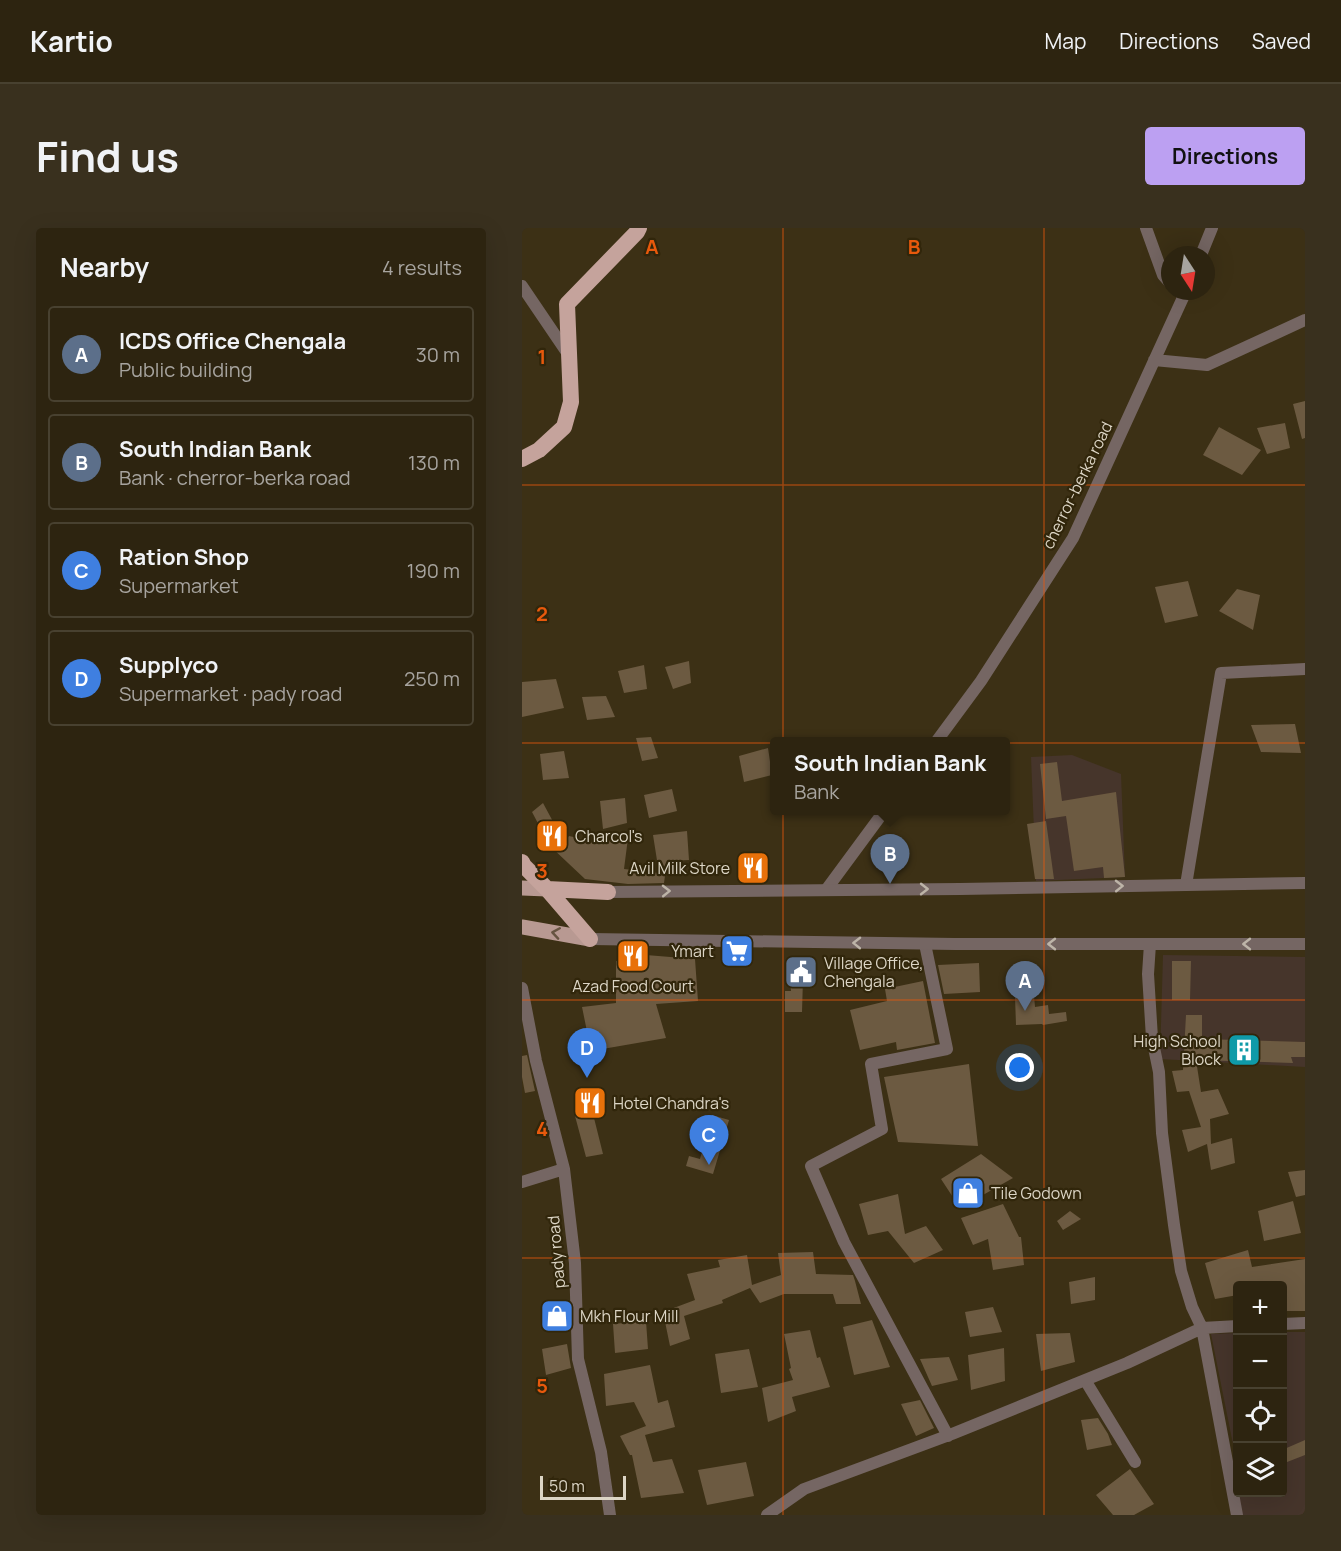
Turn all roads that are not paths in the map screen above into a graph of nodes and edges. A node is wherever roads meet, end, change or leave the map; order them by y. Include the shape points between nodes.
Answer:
1 (639, 228) edge
2 (1146, 228) edge
3 (1212, 228) edge
4 (1205, 246) edge
5 (1161, 269) edge
6 (522, 286) edge
7 (1180, 300) edge
8 (1305, 320) edge
9 (569, 355) junction
10 (1154, 360) junction
11 (522, 459) edge
12 (1305, 669) edge
13 (939, 737) edge
14 (881, 815) edge
15 (522, 862) edge
16 (1305, 883) edge
17 (1186, 885) junction
18 (522, 888) edge
19 (547, 889) junction
20 (826, 890) junction
21 (608, 892) joint
22 (522, 927) edge
23 (590, 939) junction
24 (925, 944) junction
25 (1150, 944) junction
26 (1305, 944) edge
27 (522, 988) edge
28 (564, 1169) junction
29 (522, 1182) edge
30 (1305, 1323) edge
31 (1287, 1324) edge
32 (1233, 1326) edge
33 (1202, 1328) junction
34 (1084, 1380) junction
35 (948, 1436) junction
36 (1135, 1462) dead end
37 (610, 1515) edge
38 (766, 1515) edge
39 (1237, 1515) edge

1 - 9 highway via 567,304
2 - 5 street
3 - 4 street
6 - 9 street
7 - 10 street, cherror-berka road
8 - 10 street via 1207,365
9 - 11 highway via 571,402 564,427 539,450
10 - 13 street, cherror-berka road via 1073,538 981,681
12 - 17 street via 1221,672
14 - 20 street
15 - 19 highway
16 - 17 street
20 -> 17 street
18 - 19 main road
19 - 21 highway
19 - 23 highway
21 -> 20 street
23 -> 22 main road
24 -> 23 street
25 -> 24 street
24 - 35 street via 947,1049 871,1064 882,1129 811,1166 844,1242
26 -> 25 street
25 - 33 street via 1152,1038 1174,1225 1182,1271
27 - 28 street, pady road
28 - 29 street
28 - 37 street, pady road via 574,1263 578,1359 601,1452
30 - 31 street
32 - 33 street
33 - 34 street
33 - 39 street
34 - 35 street
34 - 36 street
35 - 38 street via 804,1489

